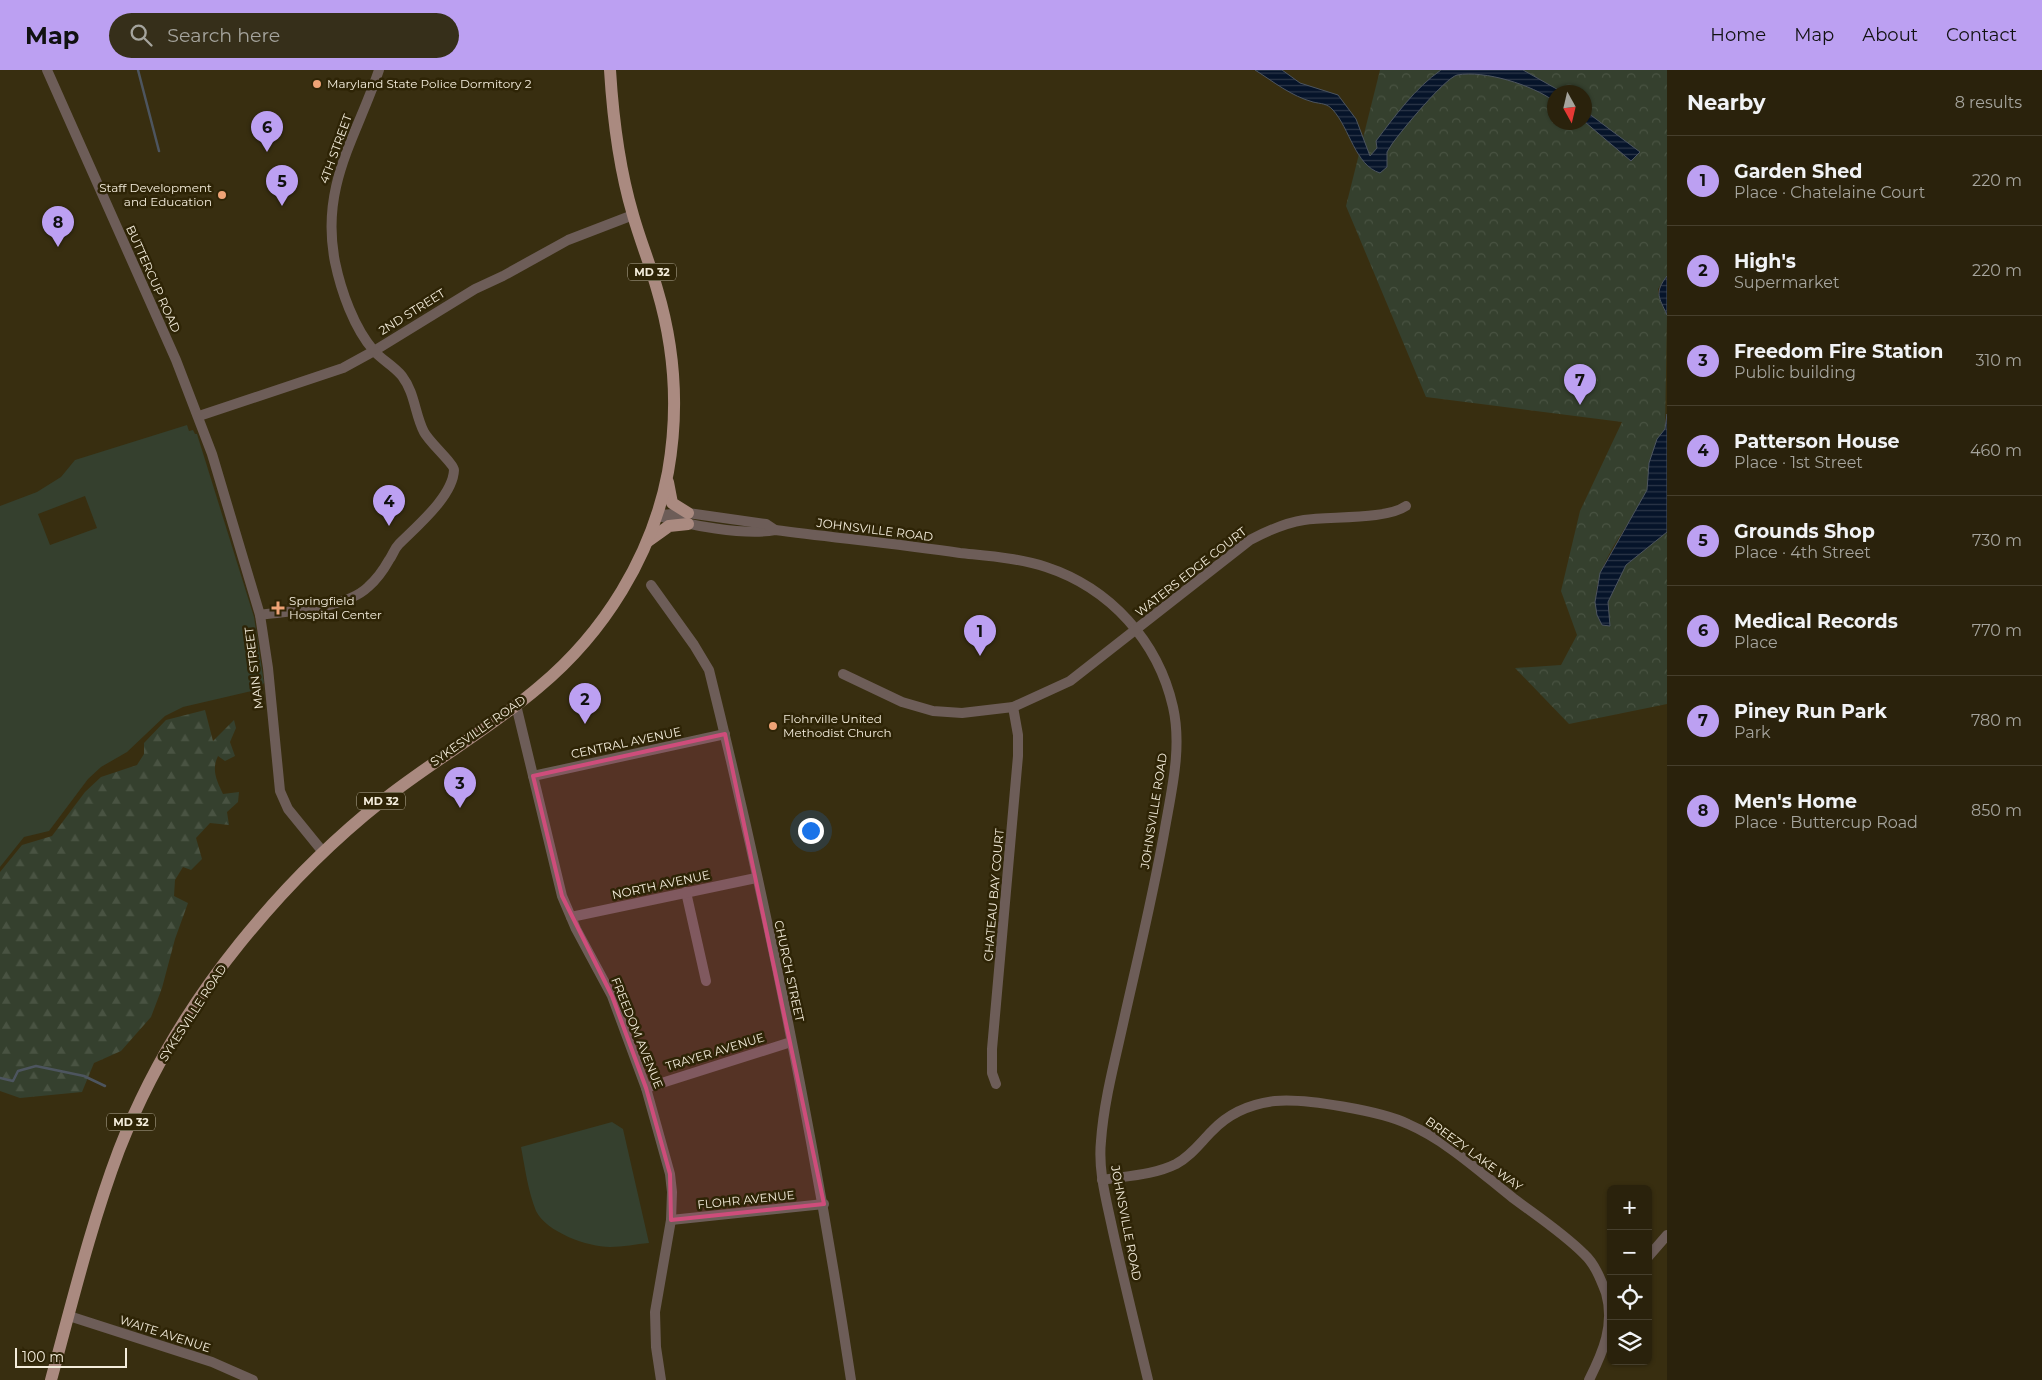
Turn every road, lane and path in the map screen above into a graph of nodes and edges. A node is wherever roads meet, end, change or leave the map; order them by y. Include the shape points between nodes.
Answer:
1 (47, 70) edge
2 (379, 70) edge
3 (610, 70) edge
4 (633, 216) junction
5 (374, 351) junction
6 (198, 416) junction
7 (667, 476) junction
8 (1406, 506) dead end
9 (656, 515) junction
10 (688, 518) junction
11 (646, 543) junction
12 (651, 585) dead end
13 (260, 614) junction
14 (1137, 630) junction
15 (843, 674) dead end
16 (516, 705) junction
17 (1013, 707) junction
18 (725, 734) junction
19 (533, 776) junction
20 (323, 852) junction
21 (756, 878) junction
22 (686, 892) junction
23 (570, 917) junction
24 (706, 981) dead end
25 (791, 1042) junction
26 (996, 1084) dead end
27 (646, 1088) junction
28 (1102, 1180) junction
29 (824, 1204) junction
30 (671, 1220) junction
31 (1667, 1235) edge
32 (1652, 1252) edge
33 (1607, 1282) edge
34 (68, 1316) junction
35 (1609, 1320) edge
36 (50, 1380) edge
37 (253, 1380) edge
38 (661, 1380) edge
39 (851, 1380) edge
40 (1148, 1380) edge
41 (1589, 1380) edge

1 - 6 street, BUTTERCUP ROAD
2 - 5 street, 4TH STREET via 341,167 332,200 332,242 339,278 352,312
3 - 4 main road, SYKESVILLE ROAD / MD 32 via 618,149
4 - 5 street, 2ND STREET via 568,240 449,304
4 - 7 main road, SYKESVILLE ROAD / MD 32 via 657,286 671,348 675,409
5 - 6 street, 2ND STREET via 316,378
5 - 13 street, 4TH STREET via 402,377 415,402 423,431 435,448 452,463 454,469 449,488 396,547 368,588 342,601
6 - 13 street, MAIN STREET
7 - 9 main road, SYKESVILLE ROAD / MD 32
7 - 10 main road via 672,504
8 - 14 street, WATERS EDGE COURT via 1391,513 1303,520 1268,530 1250,540
9 - 10 street, JOHNSVILLE ROAD
9 - 11 main road, SYKESVILLE ROAD / MD 32
10 - 11 main road via 669,526
10 - 14 street, JOHNSVILLE ROAD via 756,532 775,530 1043,566 1088,586 1123,614
11 - 16 main road, SYKESVILLE ROAD / MD 32 via 600,624 568,660
12 - 18 street, CHURCH STREET via 706,662
13 - 20 street, MAIN STREET via 280,791 288,809
14 - 17 street, WATERS EDGE COURT via 1070,681
14 - 28 street, JOHNSVILLE ROAD via 1154,654 1166,683 1174,709 1177,753 1160,859 1104,1114
15 - 17 street, WATERS EDGE COURT via 902,702 932,711 962,713
16 - 19 street, FREEDOM AVENUE
16 - 20 main road, SYKESVILLE ROAD / MD 32 via 412,778
17 - 26 street, CHATEAU BAY COURT via 1018,756 992,1049 992,1073
18 - 19 street, CENTRAL AVENUE
18 - 21 street, CHURCH STREET
19 - 23 street, FREEDOM AVENUE
20 - 34 main road, SYKESVILLE ROAD / MD 32 via 239,944 166,1052 120,1148
21 - 22 street, NORTH AVENUE
21 - 25 street, CHURCH STREET
22 - 23 street, NORTH AVENUE
22 - 24 street
23 - 27 street, FREEDOM AVENUE via 612,996
25 - 27 street, TRAYER AVENUE
25 - 29 street, CHURCH STREET
27 - 30 street, FREEDOM AVENUE via 670,1174
28 - 33 street, BREEZY LAKE WAY via 1150,1172 1177,1163 1199,1147 1224,1119 1256,1104 1278,1101 1358,1110 1408,1124 1450,1150 1585,1254
28 - 40 street, JOHNSVILLE ROAD
29 - 30 street, FLOHR AVENUE
29 - 39 street, CHURCH STREET
30 - 38 street, FREEDOM AVENUE via 655,1312
31 - 32 street
34 - 36 main road, SYKESVILLE ROAD / MD 32
34 - 37 street, WAITE AVENUE via 212,1362
35 - 41 street, BREEZY LAKE WAY via 1600,1359

